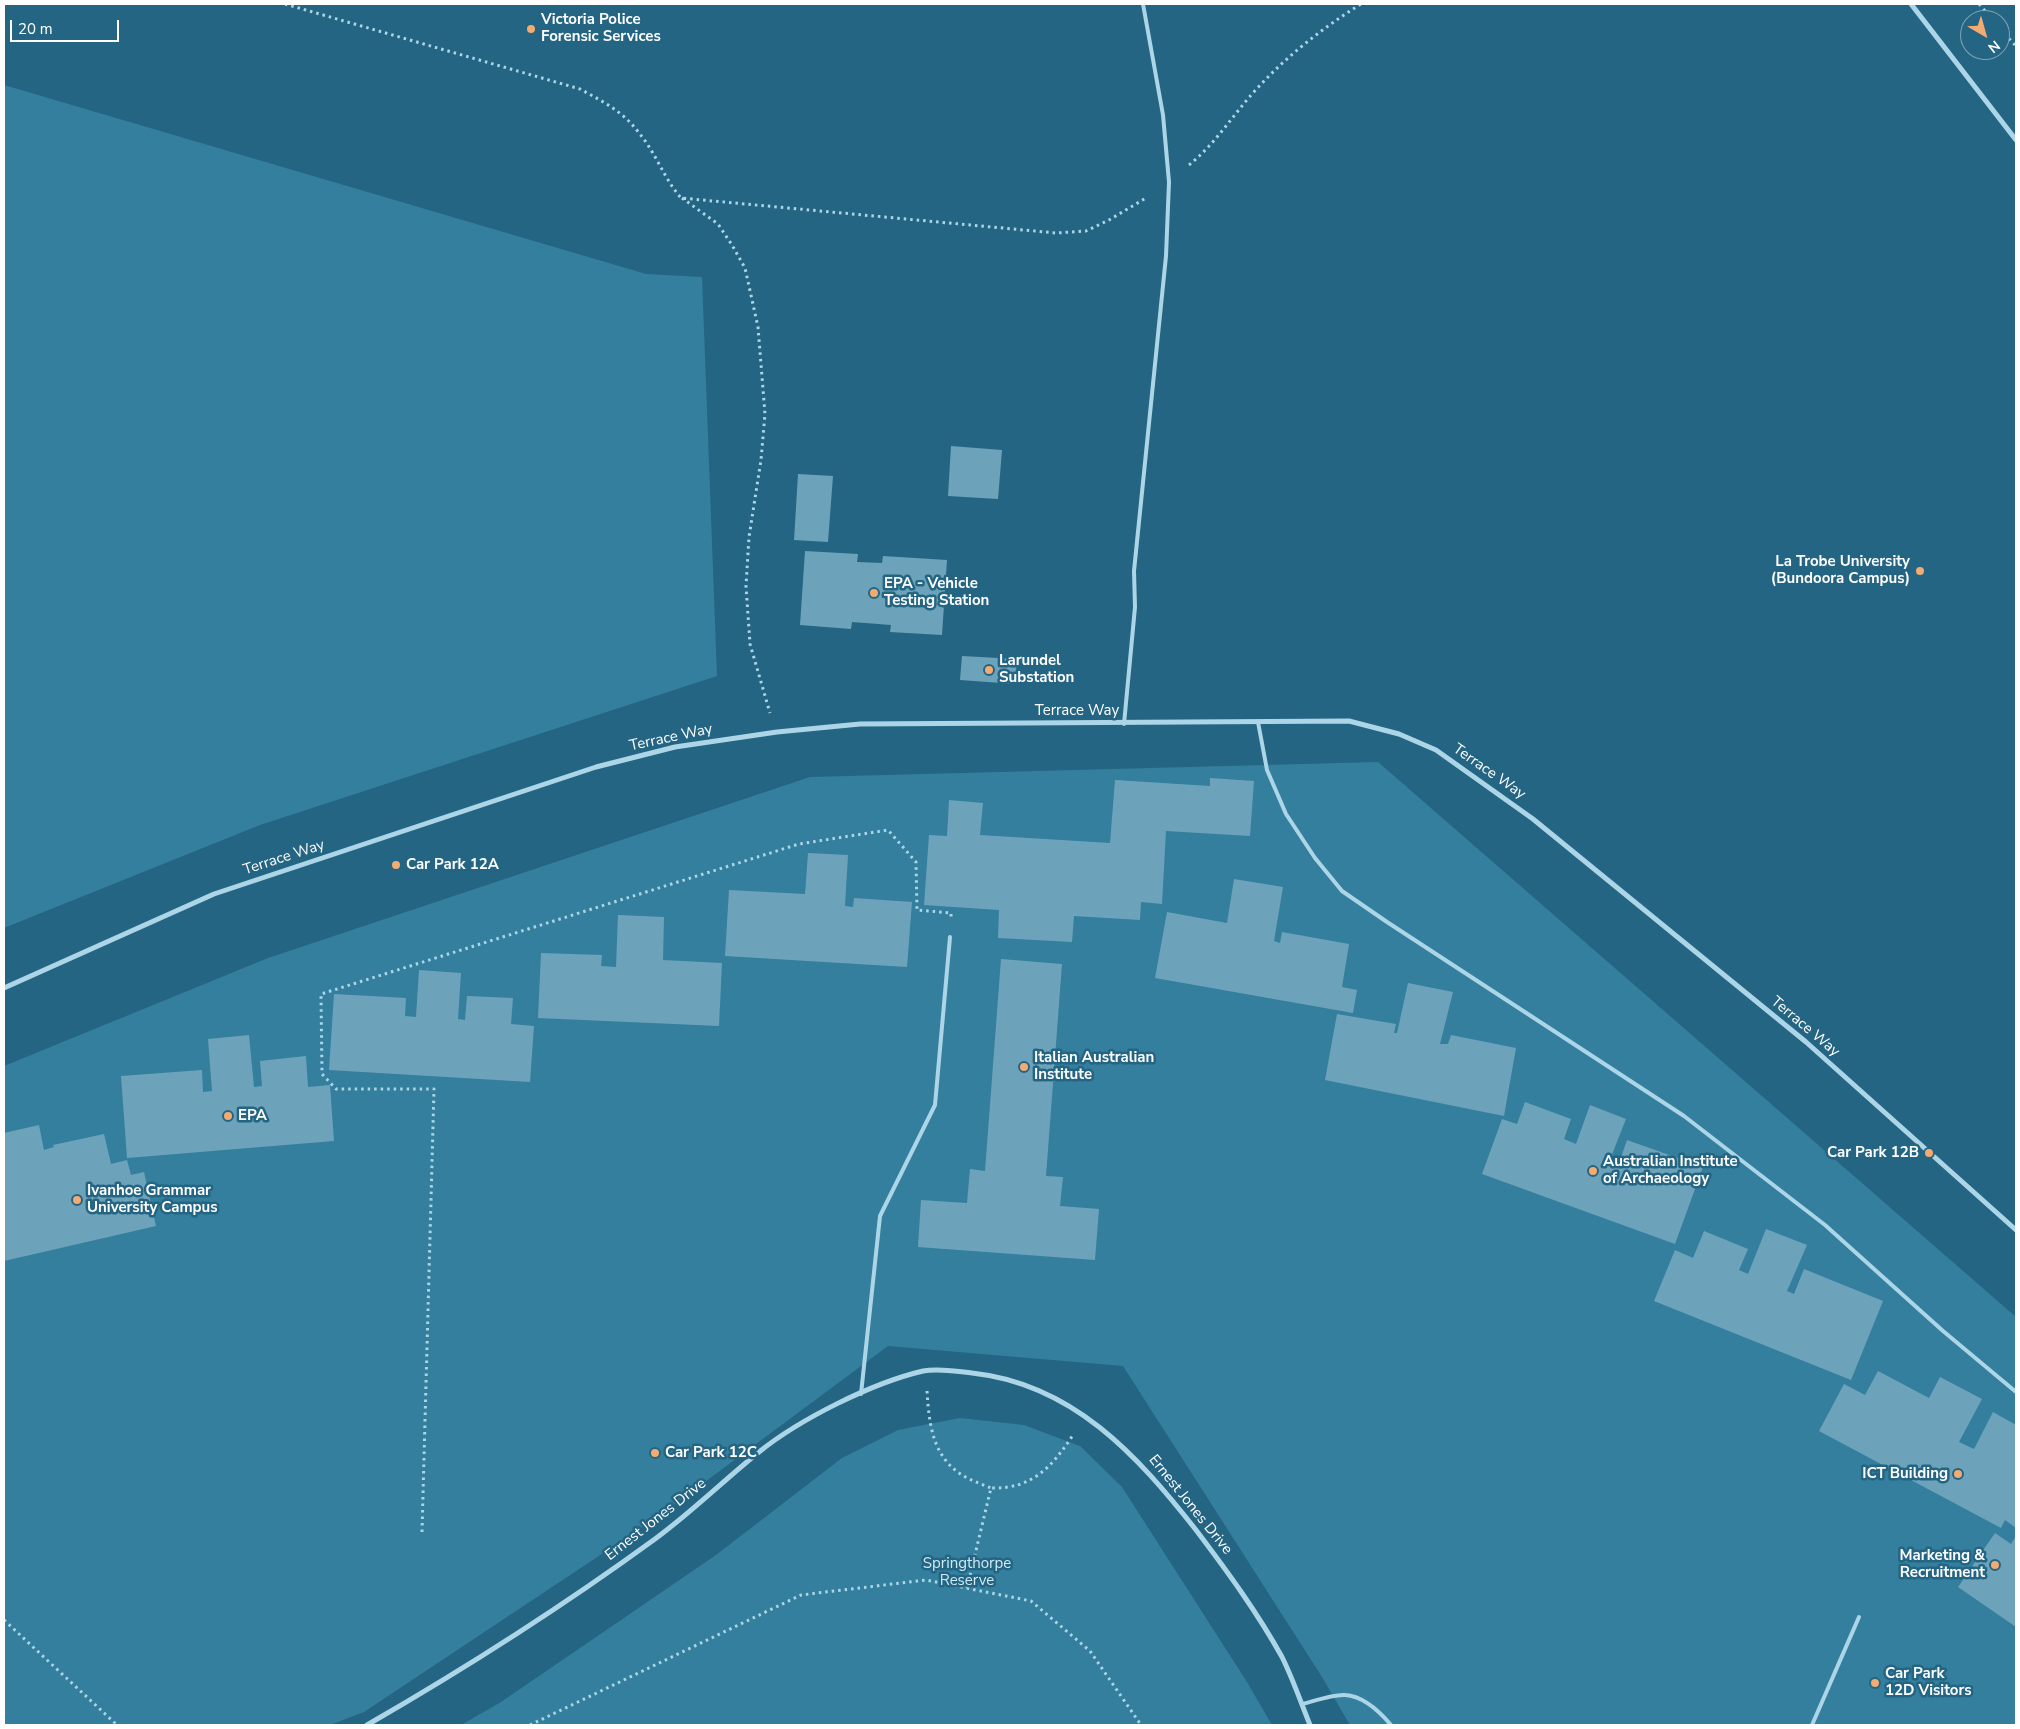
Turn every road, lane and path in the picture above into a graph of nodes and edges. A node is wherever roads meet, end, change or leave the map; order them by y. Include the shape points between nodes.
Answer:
1 (286, 4) edge
2 (1142, 4) edge
3 (1360, 4) edge
4 (1911, 4) edge
5 (2016, 140) edge
6 (1169, 182) junction
7 (681, 198) junction
8 (1258, 722) junction
9 (1124, 724) junction
10 (777, 732) junction
11 (950, 937) joint
12 (4, 988) edge
13 (2016, 1230) edge
14 (926, 1371) junction
15 (2016, 1392) edge
16 (861, 1394) junction
17 (1086, 1416) junction
18 (991, 1488) junction
19 (422, 1532) dead end
20 (967, 1588) junction
21 (1859, 1617) dead end
22 (4, 1620) edge
23 (1302, 1704) junction
24 (117, 1725) edge
25 (367, 1725) edge
26 (530, 1725) edge
27 (1141, 1725) edge
28 (1310, 1725) edge
29 (1391, 1725) edge
30 (1812, 1725) edge

1 - 7 path via 580,89 614,108 639,132
2 - 6 lane via 1163,115
3 - 6 path via 1328,24 1295,51 1252,94 1194,161
4 - 5 street
6 - 7 path via 1086,231 1056,233
6 - 9 lane via 1166,256 1134,571 1135,607
7 - 10 path via 718,224 732,245 744,268 758,327 765,414 746,586 750,644 763,695
8 - 9 street, Terrace Way
8 - 13 street, Terrace Way via 1349,721 1399,734 1436,750 1533,819 1806,1042
8 - 15 lane via 1267,770 1286,814 1342,891 1684,1116 1826,1225
9 - 10 street, Terrace Way via 860,724
10 - 12 street, Terrace Way via 675,747 596,767 214,894
11 - 16 lane via 935,1105 880,1216
11 - 19 path via 951,913 916,910 916,862 888,830 799,844 321,994 322,1074 336,1089 434,1088
14 - 16 street, Ernest Jones Drive
14 - 17 street, Ernest Jones Drive via 993,1375 1031,1386
14 - 18 path via 933,1441 946,1462 962,1475
16 - 25 street, Ernest Jones Drive via 791,1429 760,1451 669,1529 592,1585
17 - 18 path via 1061,1453 1042,1473 1027,1483
17 - 23 street, Ernest Jones Drive via 1137,1459 1232,1576 1282,1659
18 - 20 path
20 - 26 path via 926,1580 801,1595
20 - 27 path via 1031,1601 1090,1651
21 - 30 lane
22 - 24 path
23 - 28 street, Ernest Jones Drive
23 - 29 lane via 1345,1695 1363,1701

